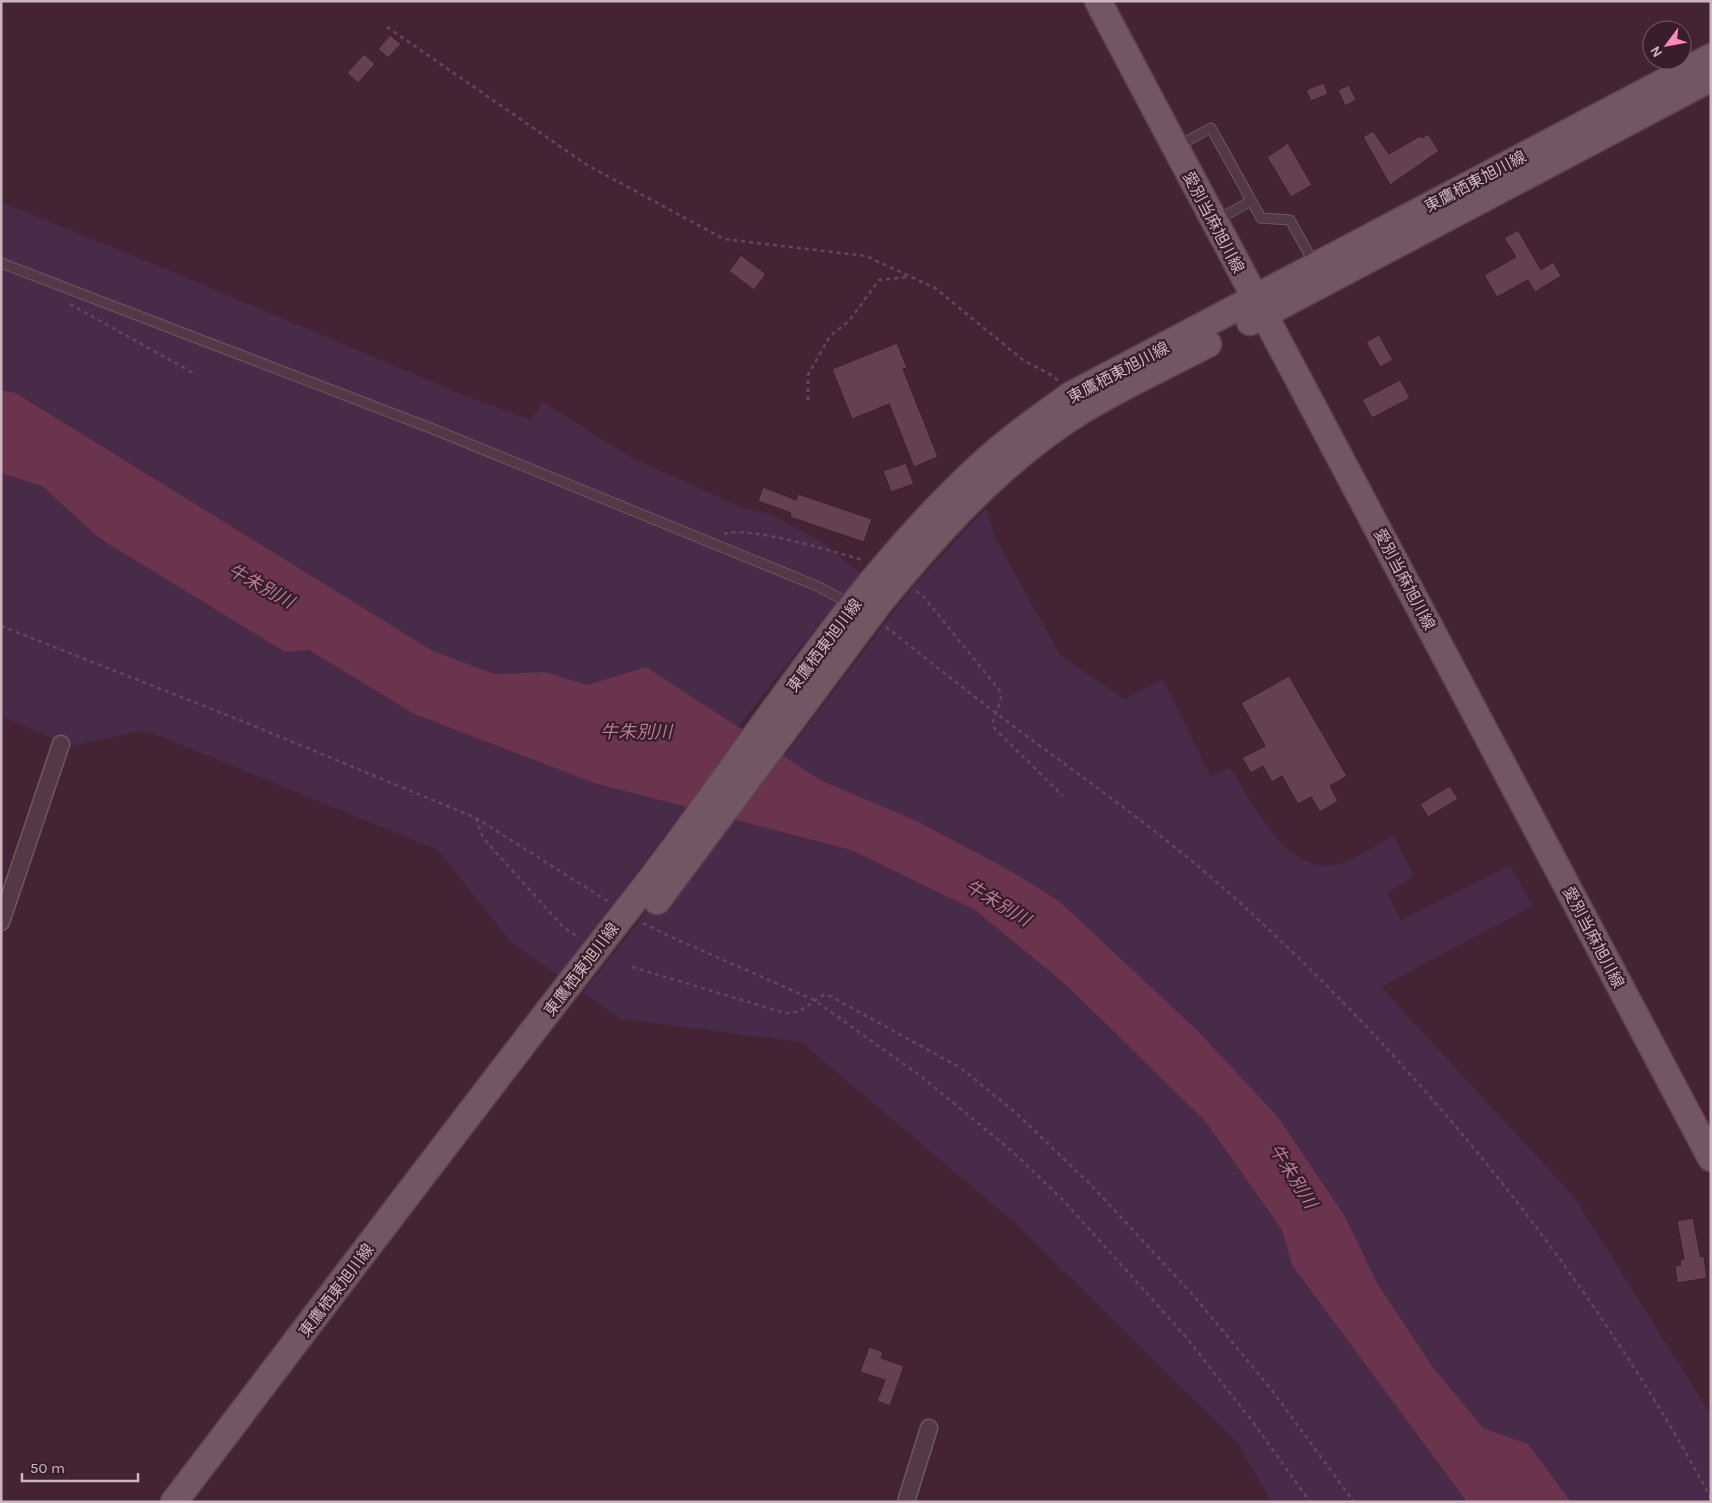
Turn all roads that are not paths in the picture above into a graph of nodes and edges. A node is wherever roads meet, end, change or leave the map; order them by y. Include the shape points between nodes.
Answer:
1 (1098, 1) edge
2 (1711, 57) edge
3 (1711, 78) edge
4 (1175, 148) junction
5 (1251, 201) junction
6 (1215, 221) junction
7 (1, 263) edge
8 (1316, 266) junction
9 (1260, 306) junction
10 (862, 611) junction
11 (61, 744) dead end
12 (638, 910) junction
13 (1, 922) edge
14 (1711, 1158) edge
15 (929, 1428) dead end
16 (174, 1502) edge
17 (195, 1502) edge
18 (906, 1502) edge

1 - 4 main road, 愛別当麻旭川線
2 - 8 main road, 東鷹栖東旭川線
3 - 9 main road, 東鷹栖東旭川線
4 - 5 lane via 1211,128
4 - 6 main road, 愛別当麻旭川線
5 - 6 lane
5 - 8 lane via 1261,218 1290,220
6 - 9 main road, 愛別当麻旭川線
7 - 10 lane via 433,429 817,586
8 - 9 main road, 東鷹栖東旭川線
9 - 10 main road, 東鷹栖東旭川線 via 1082,411 1033,445 989,481 904,574
9 - 10 main road, 東鷹栖東旭川線 via 1071,395 1018,433 979,467 901,548
9 - 14 main road, 愛別当麻旭川線
10 - 12 main road, 東鷹栖東旭川線
11 - 13 street
12 - 16 main road, 東鷹栖東旭川線
12 - 17 main road, 東鷹栖東旭川線
15 - 18 street

